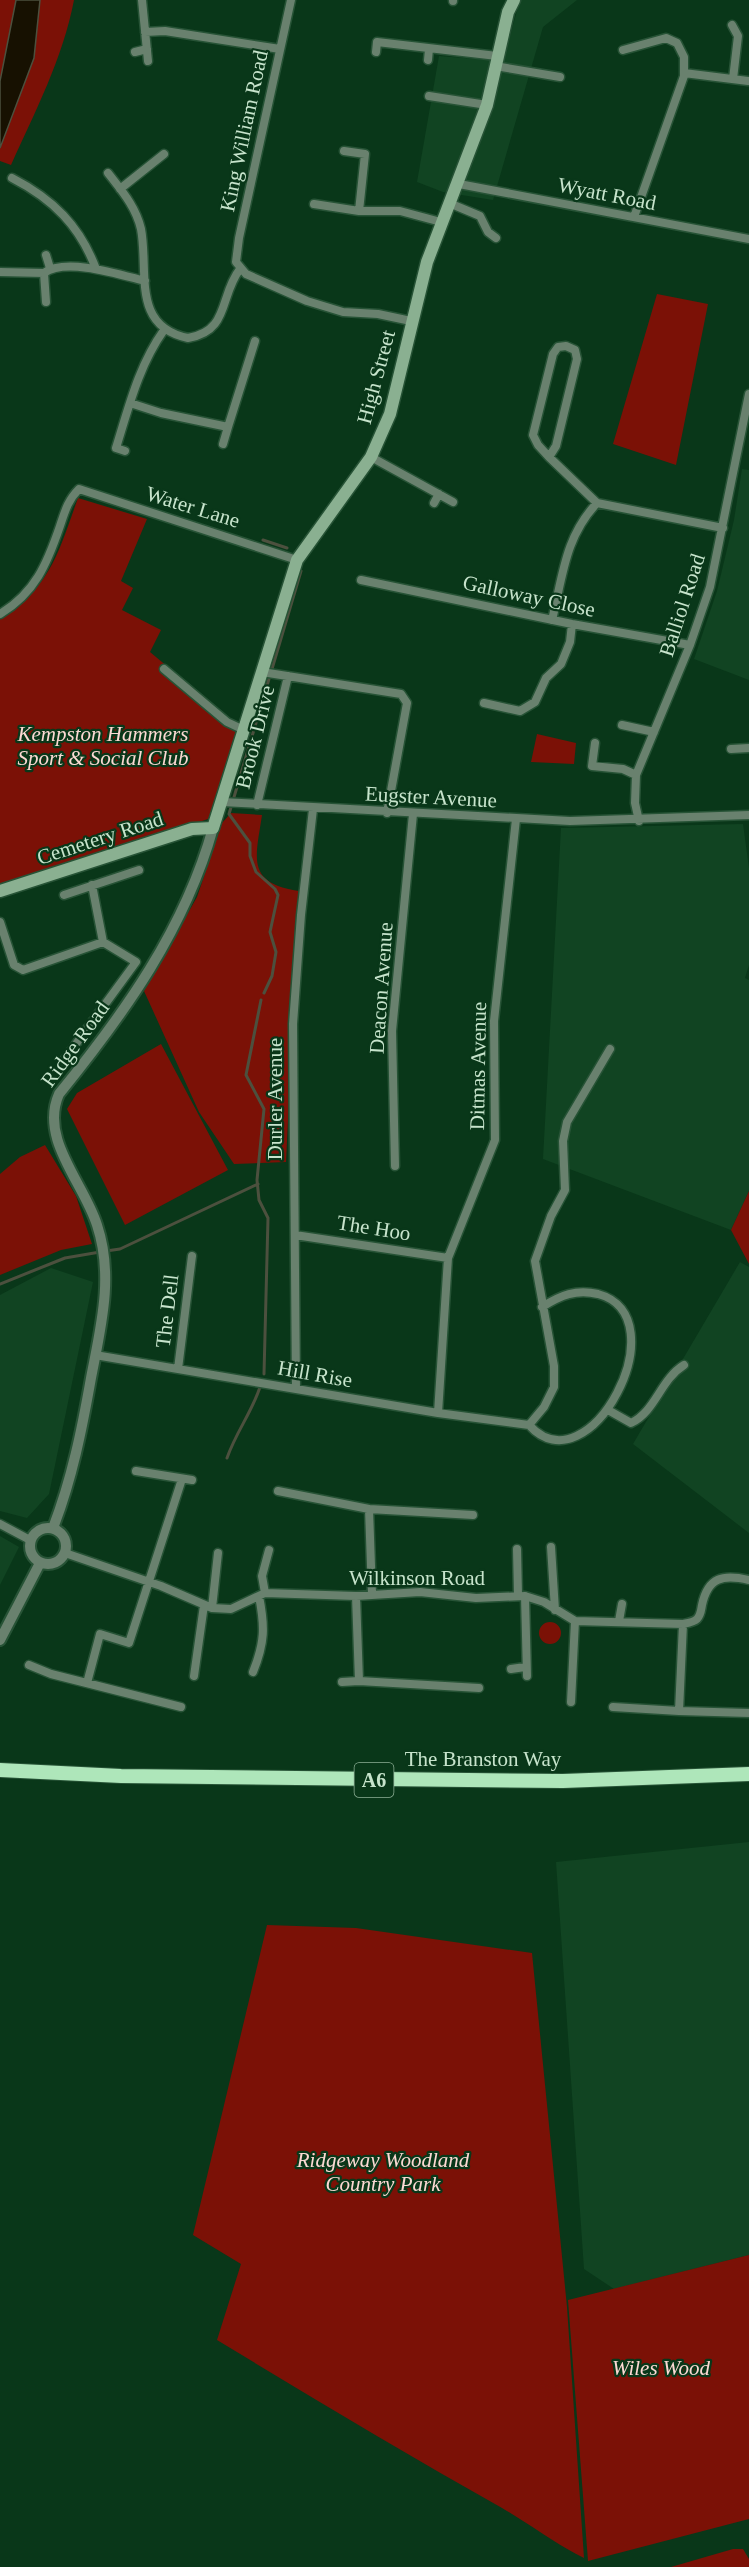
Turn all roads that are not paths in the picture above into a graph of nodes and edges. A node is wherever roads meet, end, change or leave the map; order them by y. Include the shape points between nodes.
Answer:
1 (142, 0) edge
2 (291, 0) edge
3 (514, 0) edge
4 (732, 25) dead end
5 (145, 32) junction
6 (280, 49) junction
7 (429, 49) junction
8 (147, 50) junction
9 (623, 50) dead end
10 (135, 52) dead end
11 (376, 52) dead end
12 (428, 60) dead end
13 (148, 61) dead end
14 (496, 61) junction
15 (684, 74) junction
16 (560, 77) dead end
17 (733, 79) junction
18 (748, 81) edge
19 (429, 96) dead end
20 (487, 105) junction
21 (344, 151) dead end
22 (164, 154) dead end
23 (108, 173) dead end
24 (12, 178) dead end
25 (459, 184) junction
26 (120, 189) junction
27 (450, 203) junction
28 (314, 204) dead end
29 (359, 211) junction
30 (634, 217) junction
31 (441, 222) junction
32 (489, 236) dead end
33 (749, 239) edge
34 (46, 255) dead end
35 (96, 269) junction
36 (240, 269) junction
37 (47, 271) junction
38 (0, 272) edge
39 (145, 281) junction
40 (46, 302) dead end
41 (411, 321) junction
42 (164, 330) junction
43 (255, 341) dead end
44 (749, 394) edge
45 (130, 403) junction
46 (228, 427) junction
47 (223, 444) dead end
48 (125, 451) dead end
49 (371, 457) junction
50 (549, 457) junction
51 (439, 494) junction
52 (453, 501) dead end
53 (434, 503) dead end
54 (597, 503) junction
55 (723, 528) junction
56 (297, 560) junction
57 (361, 580) dead end
58 (0, 614) edge
59 (552, 620) junction
60 (572, 624) junction
61 (690, 645) junction
62 (164, 669) dead end
63 (267, 673) junction
64 (288, 676) junction
65 (484, 703) dead end
66 (622, 725) dead end
67 (244, 730) junction
68 (654, 732) junction
69 (595, 743) dead end
70 (749, 748) edge
71 (731, 749) dead end
72 (636, 775) junction
73 (229, 803) junction
74 (257, 805) junction
75 (313, 809) junction
76 (387, 813) junction
77 (413, 814) junction
78 (749, 815) edge
79 (516, 819) junction
80 (639, 821) junction
81 (215, 822) junction
82 (139, 870) dead end
83 (92, 885) junction
84 (0, 891) edge
85 (64, 894) dead end
86 (0, 922) edge
87 (103, 942) junction
88 (610, 1049) dead end
89 (62, 1063) dead end
90 (395, 1166) dead end
91 (295, 1235) junction
92 (192, 1256) dead end
93 (448, 1258) junction
94 (542, 1307) junction
95 (95, 1355) junction
96 (684, 1365) dead end
97 (178, 1369) junction
98 (296, 1389) junction
99 (608, 1410) junction
100 (438, 1413) junction
101 (529, 1425) junction
102 (136, 1472) dead end
103 (182, 1479) junction
104 (192, 1480) dead end
105 (278, 1491) dead end
106 (369, 1509) junction
107 (473, 1515) dead end
108 (0, 1524) edge
109 (53, 1528) junction
110 (30, 1540) junction
111 (551, 1547) dead end
112 (517, 1549) dead end
113 (269, 1550) dead end
114 (65, 1553) junction
115 (218, 1553) dead end
116 (40, 1563) junction
117 (749, 1580) edge
118 (149, 1583) junction
119 (262, 1594) junction
120 (372, 1594) junction
121 (356, 1596) junction
122 (521, 1596) junction
123 (622, 1604) dead end
124 (208, 1607) junction
125 (555, 1610) junction
126 (575, 1621) junction
127 (619, 1621) junction
128 (683, 1624) junction
129 (0, 1640) edge
130 (29, 1665) dead end
131 (511, 1669) dead end
132 (254, 1672) dead end
133 (194, 1676) dead end
134 (359, 1681) junction
135 (342, 1682) dead end
136 (87, 1683) junction
137 (479, 1688) dead end
138 (571, 1702) dead end
139 (181, 1707) dead end
140 (613, 1707) dead end
141 (679, 1711) junction
142 (749, 1713) edge
143 (0, 1770) edge
144 (749, 1774) edge

1 - 5 street
2 - 6 street, King William Road
3 - 14 main road, High Street
4 - 17 street via 738,36
5 - 6 street via 165,31
5 - 8 street
6 - 36 street, King William Road via 236,255
7 - 11 street via 377,42
7 - 12 street
7 - 14 street
8 - 10 street
8 - 13 street
9 - 15 street via 673,39 684,57
14 - 16 street
14 - 20 main road, High Street
15 - 17 street
15 - 30 street
17 - 18 street
19 - 20 street
20 - 25 main road, High Street
21 - 29 street via 364,154
22 - 26 street
23 - 26 street
24 - 35 street via 35,189 70,220
25 - 27 main road, High Street
25 - 30 street, Wyatt Road
26 - 39 street via 135,211 141,229
27 - 31 main road, High Street
27 - 32 street via 480,216
28 - 29 street
29 - 31 street via 400,211
30 - 33 street, Wyatt Road
31 - 41 main road, High Street
34 - 37 street
35 - 37 street
35 - 39 street
36 - 41 street via 270,286 342,312
36 - 42 street via 232,279 218,322 209,330 188,338
37 - 38 street
37 - 40 street
39 - 42 street via 150,311
41 - 49 main road, High Street via 390,414
42 - 45 street via 144,361
43 - 46 street
44 - 55 street, Balliol Road
45 - 46 street
45 - 48 street via 116,448
46 - 47 street
49 - 51 street
49 - 56 main road, High Street
50 - 50 street via 537,446 533,435 553,354 558,347 566,346 575,350 577,359 556,446
50 - 54 street
51 - 52 street
51 - 53 street
54 - 55 street
54 - 59 street via 573,536
55 - 61 street, Balliol Road via 710,587
56 - 58 street, Water Lane via 79,489 69,500 38,578 19,602
56 - 63 main road, High Street
57 - 59 street, Galloway Close
59 - 60 street, Galloway Close
60 - 61 street, Galloway Close
60 - 65 street via 567,654 540,686 535,702 520,711
61 - 68 street, Balliol Road
62 - 67 street via 227,722
63 - 64 street
63 - 67 main road, High Street
64 - 74 street, Brook Drive
64 - 76 street via 401,694 407,703
66 - 68 street
67 - 73 main road, High Street
68 - 72 street, Balliol Road
69 - 72 street via 592,766 624,769
70 - 71 street
72 - 80 street, Balliol Road
73 - 74 street, Eugster Avenue
73 - 81 main road, High Street
74 - 75 street, Eugster Avenue
75 - 76 street, Eugster Avenue
75 - 91 street, Durler Avenue via 293,1024
76 - 77 street, Eugster Avenue
77 - 79 street, Eugster Avenue
77 - 90 street, Deacon Avenue via 392,1031
78 - 80 street, Eugster Avenue
79 - 80 street, Eugster Avenue
79 - 93 street, Ditmas Avenue via 494,1021 495,1140
81 - 84 main road, Cemetery Road
81 - 95 street, Ridge Road via 192,891 150,970 54,1105 52,1123 58,1141 97,1223 104,1252 106,1292
82 - 83 street
83 - 85 street
83 - 87 street
86 - 87 street via 14,965 23,970
87 - 89 street via 136,962
88 - 94 street via 567,1122 565,1190 550,1216 535,1262
91 - 93 street, The Hoo
91 - 98 street, Durler Avenue
92 - 97 street, The Dell
93 - 100 street, Ditmas Avenue
94 - 99 street via 573,1291 609,1297 624,1311 630,1328 631,1359
94 - 101 street via 554,1366 554,1387
95 - 97 street, Hill Rise
95 - 109 street, Ridge Road via 79,1447
96 - 99 street via 672,1372 640,1419 631,1424
97 - 98 street, Hill Rise
98 - 100 street, Hill Rise
99 - 101 street via 584,1434 570,1440 555,1441 537,1434
100 - 101 street, Hill Rise
102 - 103 street
103 - 104 street
103 - 118 street
105 - 106 street
106 - 107 street
106 - 120 street
108 - 110 street
109 - 110 street via 38,1530
109 - 114 street via 65,1540
110 - 116 street via 30,1551
111 - 125 street
112 - 122 street
113 - 119 street
114 - 116 street via 55,1563
114 - 118 street, Wilkinson Road
115 - 124 street
116 - 129 street
117 - 128 street via 733,1576 714,1581 708,1587 700,1616
118 - 124 street, Wilkinson Road
118 - 136 street via 129,1643 100,1634
119 - 121 street, Wilkinson Road
119 - 124 street, Wilkinson Road via 231,1609
119 - 132 street via 262,1649
120 - 121 street, Wilkinson Road
120 - 122 street, Wilkinson Road
121 - 134 street
122 - 125 street, Wilkinson Road via 544,1602
122 - 131 street via 526,1672
123 - 127 street
124 - 133 street
125 - 126 street, Wilkinson Road
126 - 127 street, Wilkinson Road
126 - 138 street
127 - 128 street, Wilkinson Road
128 - 141 street
130 - 136 street
134 - 135 street
134 - 137 street
136 - 139 street
140 - 141 street
141 - 142 street
143 - 144 highway, The Branston Way / A6 via 121,1776 552,1781

